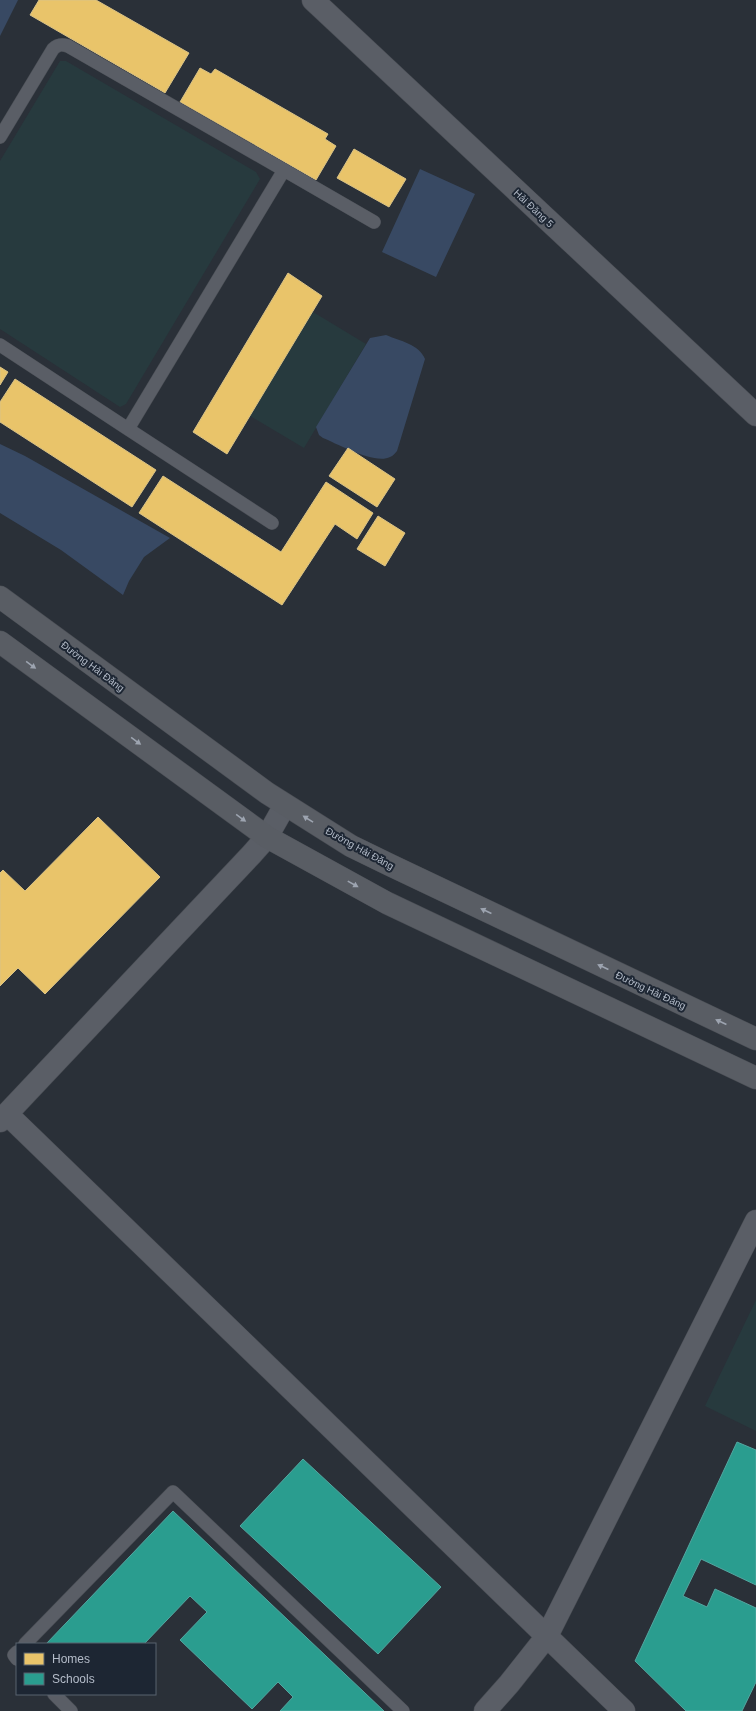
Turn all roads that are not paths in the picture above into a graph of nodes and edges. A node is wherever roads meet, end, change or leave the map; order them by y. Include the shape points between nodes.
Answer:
1 (313, 0) edge
2 (0, 137) edge
3 (284, 170) junction
4 (374, 222) dead end
5 (0, 345) edge
6 (756, 415) edge
7 (128, 429) junction
8 (272, 523) dead end
9 (0, 597) edge
10 (0, 642) edge
11 (285, 805) junction
12 (267, 837) junction
13 (756, 1039) edge
14 (756, 1078) edge
15 (3, 1118) edge
16 (756, 1221) edge
17 (547, 1636) junction
18 (26, 1643) edge
19 (55, 1695) edge
20 (71, 1711) edge
21 (403, 1711) edge
22 (485, 1711) edge
23 (624, 1711) edge

1 - 6 street, Hải Đăng 5
2 - 3 lane via 53,49 62,44
3 - 4 lane
3 - 7 lane
5 - 7 lane
7 - 8 lane
9 - 11 street, Đường Hải Đăng
10 -> 12 street
11 - 12 street
13 -> 11 street, Đường Hải Đăng via 390,865 352,846
12 -> 14 street via 387,903
12 - 15 street
15 - 17 street
16 - 17 street
17 - 22 street
17 - 23 street
18 - 21 lane via 173,1492
19 - 20 lane

